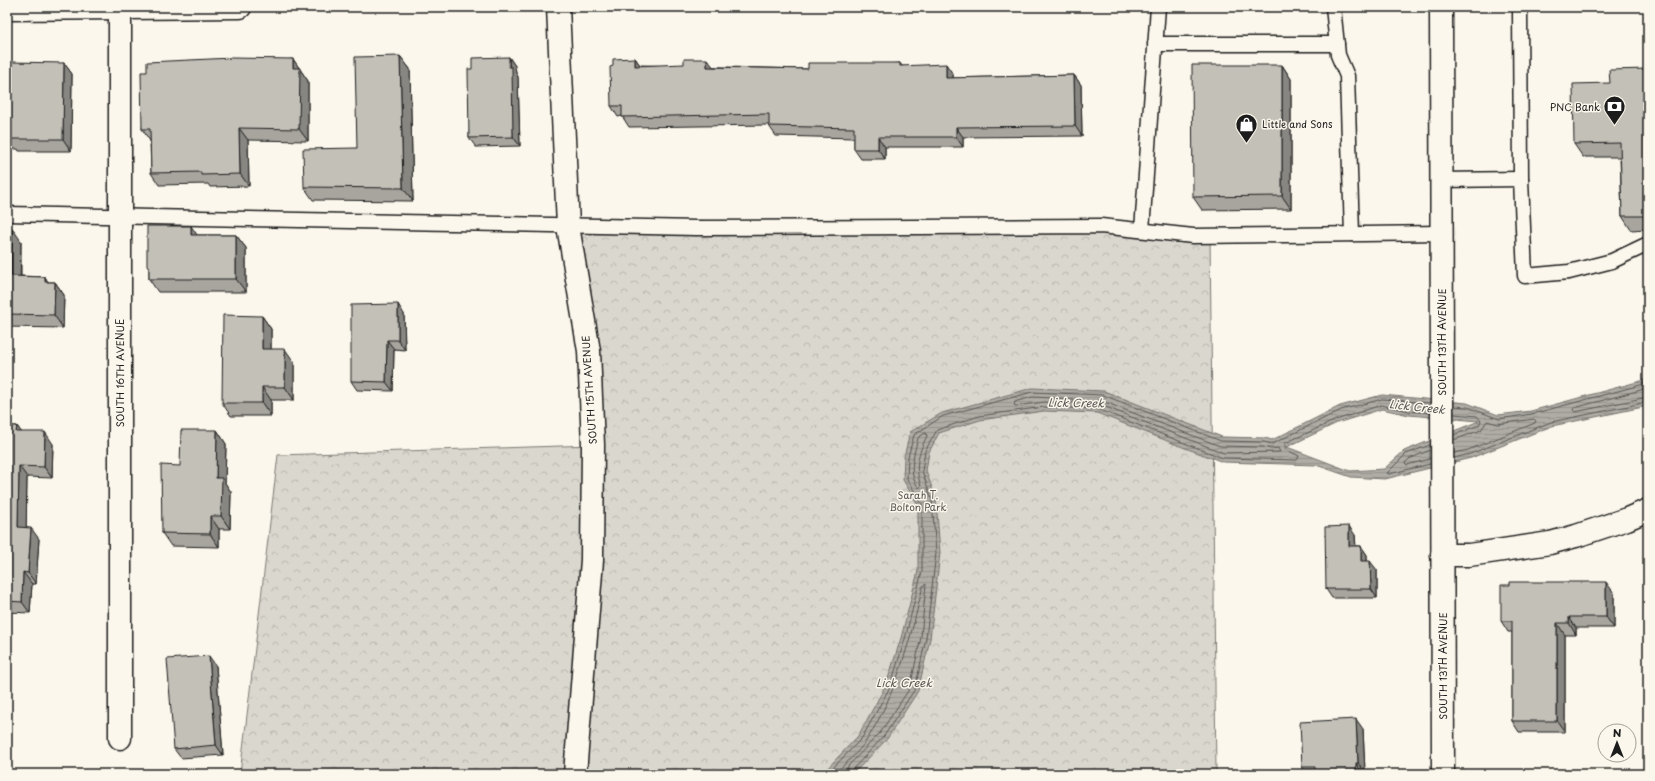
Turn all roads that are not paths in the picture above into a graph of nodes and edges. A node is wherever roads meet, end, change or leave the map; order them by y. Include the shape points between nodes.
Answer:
1 (240, 7) edge
2 (558, 7) edge
3 (1158, 7) edge
4 (1332, 7) edge
5 (1441, 7) edge
6 (1520, 7) edge
7 (120, 8) edge
8 (7, 9) edge
9 (1155, 44) junction
10 (1337, 44) junction
11 (1521, 179) junction
12 (1442, 180) junction
13 (7, 214) edge
14 (120, 217) junction
15 (568, 226) junction
16 (1142, 230) junction
17 (1442, 232) junction
18 (1352, 234) junction
19 (1648, 244) edge
20 (1648, 510) edge
21 (1442, 555) junction
22 (120, 738) dead end
23 (575, 774) edge
24 (1443, 774) edge

1 - 7 street
2 - 15 street, SOUTH 15TH AVENUE
3 - 9 lane
4 - 10 lane
5 - 12 street, SOUTH 13TH AVENUE
6 - 11 lane
7 - 8 street
7 - 14 street, SOUTH 16TH AVENUE
9 - 10 lane
9 - 16 lane
10 - 18 lane via 1338,55 1347,76
11 - 12 lane
11 - 19 lane via 1525,276 1569,272 1612,261
12 - 17 street, SOUTH 13TH AVENUE
13 - 14 lane
14 - 15 lane
14 - 22 street, SOUTH 16TH AVENUE
15 - 16 lane via 1101,226
15 - 23 street, SOUTH 15TH AVENUE via 589,351 593,464 592,560
16 - 18 lane via 1193,236
17 - 18 lane
17 - 21 street, SOUTH 13TH AVENUE
20 - 21 street via 1550,543 1469,555
21 - 24 street, SOUTH 13TH AVENUE

